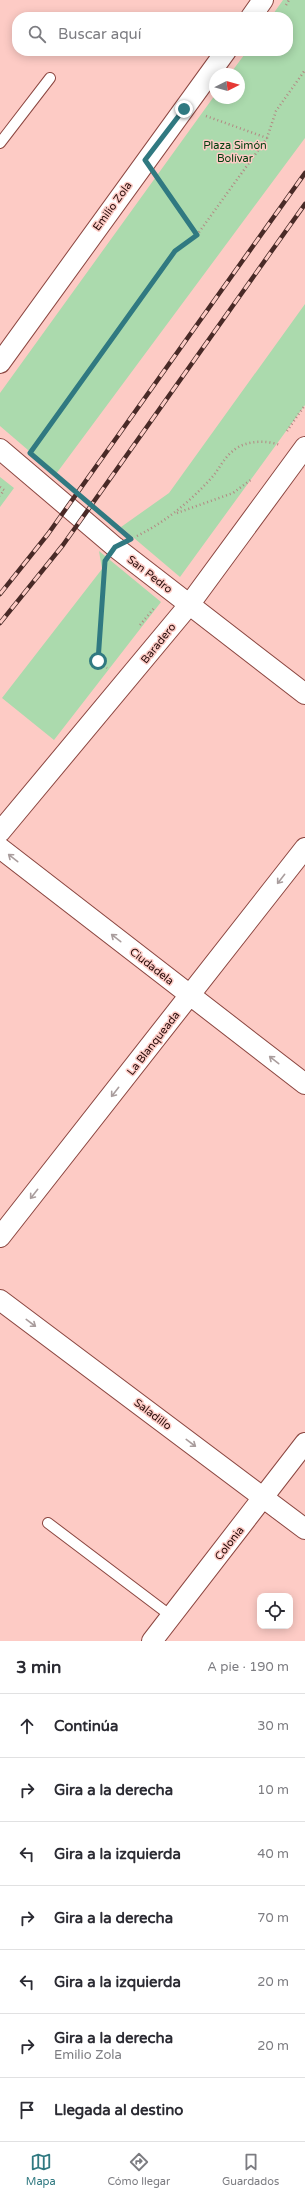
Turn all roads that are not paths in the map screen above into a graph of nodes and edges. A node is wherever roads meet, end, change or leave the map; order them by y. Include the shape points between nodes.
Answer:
1 (222, 56) edge
2 (50, 78) dead end
3 (0, 143) edge
4 (0, 363) edge
5 (0, 448) edge
6 (303, 449) edge
7 (189, 605) junction
8 (305, 694) edge
9 (0, 832) edge
10 (0, 848) edge
11 (305, 848) edge
12 (190, 996) junction
13 (305, 1084) edge
14 (0, 1237) edge
15 (0, 1300) edge
16 (305, 1444) edge
17 (264, 1498) junction
18 (48, 1523) dead end
19 (305, 1529) edge
20 (171, 1616) junction
21 (152, 1641) edge

1 - 4 street, Emilio Zola
2 - 3 lane
5 - 7 street, San Pedro via 115,547
6 - 7 street, Baradero
7 - 8 street, San Pedro
7 - 9 street, Baradero
12 -> 10 street, Ciudadela
11 -> 12 street, La Blanqueada
13 -> 12 street, Ciudadela
12 -> 14 street, La Blanqueada
15 -> 17 street, Saladillo
16 - 17 street, Colonia
17 - 19 street, Saladillo
17 - 20 street, Colonia
18 - 20 lane
20 - 21 street, Colonia

